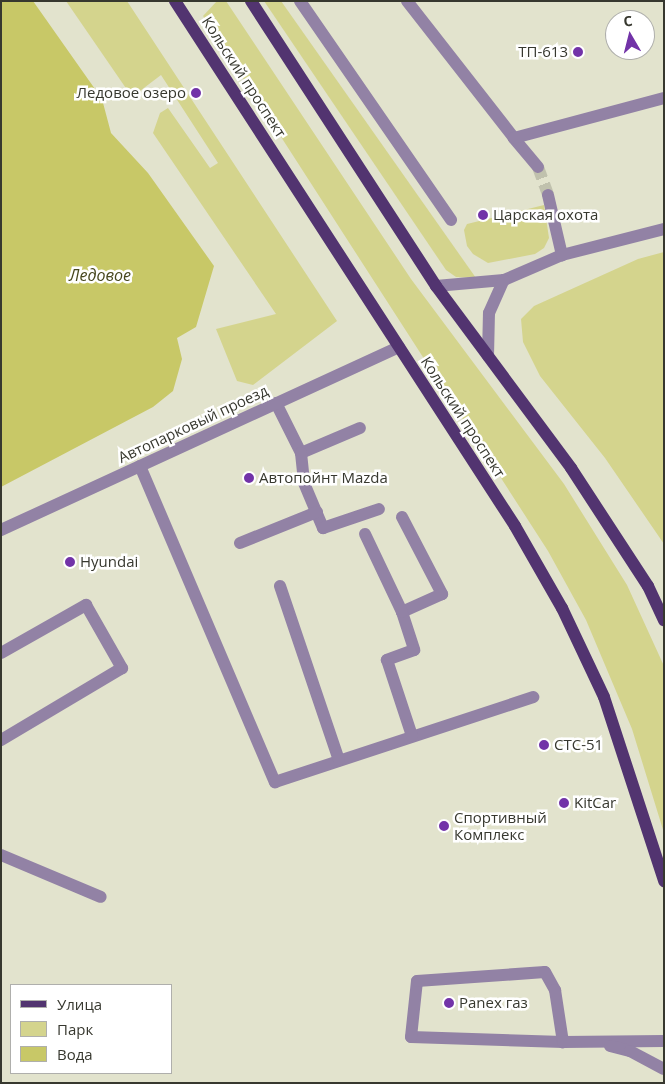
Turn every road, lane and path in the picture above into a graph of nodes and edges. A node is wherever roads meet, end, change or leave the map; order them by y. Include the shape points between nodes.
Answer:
1 (175, 1) edge
2 (250, 1) edge
3 (300, 1) edge
4 (407, 1) edge
5 (664, 98) edge
6 (514, 138) junction
7 (538, 167) tunnel mouth
8 (548, 195) tunnel mouth
9 (451, 220) dead end
10 (664, 229) edge
11 (562, 255) junction
12 (504, 280) junction
13 (436, 286) junction
14 (399, 346) junction
15 (488, 356) junction
16 (276, 403) junction
17 (360, 428) dead end
18 (301, 453) junction
19 (140, 466) junction
20 (379, 509) dead end
21 (317, 512) junction
22 (402, 517) dead end
23 (1, 530) edge
24 (365, 534) dead end
25 (240, 543) dead end
26 (280, 586) dead end
27 (402, 612) junction
28 (664, 621) edge
29 (1, 653) edge
30 (533, 697) dead end
31 (412, 736) junction
32 (1, 740) edge
33 (339, 760) junction
34 (1, 855) edge
35 (663, 878) edge
36 (101, 896) dead end
37 (593, 1041) junction
38 (664, 1041) edge
39 (563, 1042) junction
40 (664, 1069) edge

1 - 14 main road, Кольский проспект
2 - 13 main road
3 - 9 street
4 - 6 street
5 - 6 street
6 - 7 street
8 - 11 street
10 - 11 street
11 - 12 street
12 - 13 street
12 - 15 street via 489,313
13 - 15 main road
14 - 16 street, Автопарковый проезд
14 - 35 main road, Кольский проспект via 515,526 562,608 604,697
15 - 28 main road via 571,468 648,586
16 - 18 street
16 - 19 street, Автопарковый проезд
17 - 18 street
18 - 21 street via 304,483
19 - 23 street, Автопарковый проезд
19 - 33 street via 275,782
20 - 21 street via 323,528
21 - 25 street
22 - 27 street via 442,594
24 - 27 street
26 - 33 street
27 - 31 street via 414,650 387,660
29 - 32 street via 86,605 122,668
30 - 31 street
31 - 33 street
34 - 36 street
37 - 38 street
37 - 39 street
37 - 40 street via 630,1051
39 - 39 street via 555,990 545,972 417,982 412,1037

